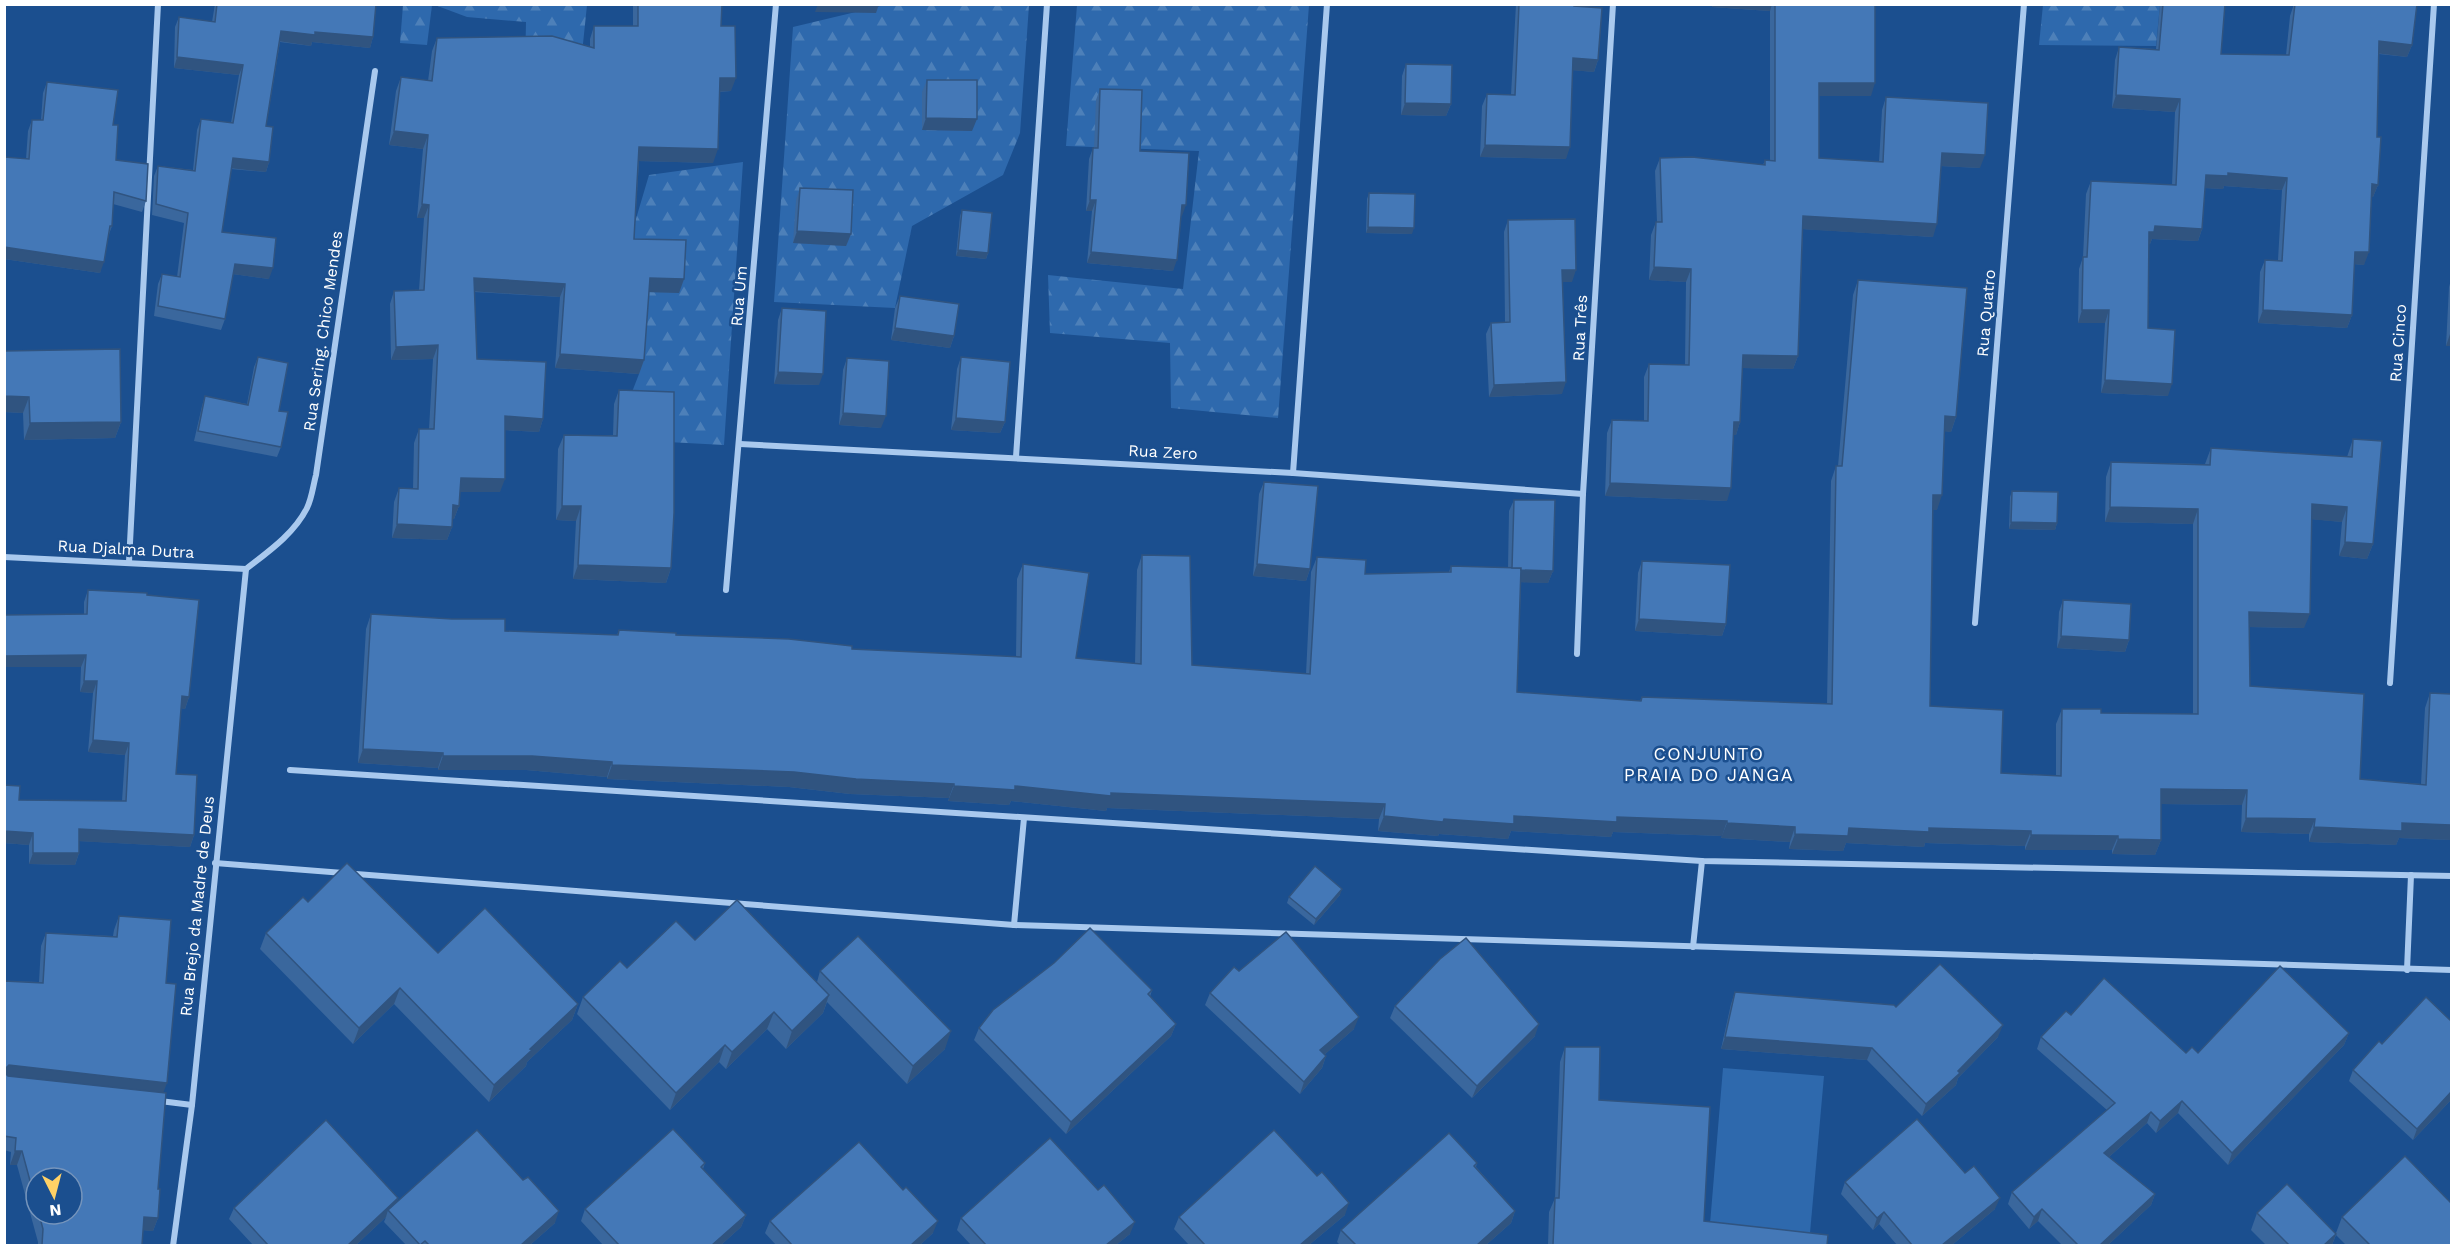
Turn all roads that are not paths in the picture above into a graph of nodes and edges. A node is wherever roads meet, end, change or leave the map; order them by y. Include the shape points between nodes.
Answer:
1 (158, 4) edge
2 (776, 4) edge
3 (1047, 4) edge
4 (1327, 4) edge
5 (1613, 4) edge
6 (2024, 4) edge
7 (2434, 4) edge
8 (375, 71) dead end
9 (740, 444) junction
10 (1016, 457) junction
11 (1293, 473) junction
12 (1583, 494) junction
13 (4, 557) edge
14 (129, 562) junction
15 (246, 569) junction
16 (726, 590) dead end
17 (1975, 623) dead end
18 (1577, 654) dead end
19 (2390, 683) dead end
20 (290, 770) dead end
21 (1024, 818) junction
22 (1702, 861) junction
23 (215, 863) junction
24 (2411, 875) junction
25 (2451, 876) edge
26 (1014, 925) junction
27 (1693, 947) junction
28 (2407, 970) junction
29 (2451, 970) edge
30 (146, 1100) edge
31 (192, 1105) junction
32 (173, 1245) edge

1 - 14 street
2 - 9 street, Rua Um
3 - 10 street
4 - 11 street
5 - 12 street, Rua Três
6 - 17 street, Rua Quatro
7 - 19 street, Rua Cinco
8 - 15 street, Rua Sering. Chico Mendes via 316,475 308,506 298,523
9 - 10 street, Rua Zero
9 - 16 street, Rua Um
10 - 11 street, Rua Zero
11 - 12 street, Rua Zero
12 - 18 street, Rua Três
13 - 14 street, Rua Djalma Dutra
14 - 15 street, Rua Djalma Dutra
15 - 23 street, Rua Brejo da Madre de Deus
20 - 21 street
21 - 22 street
21 - 26 street
22 - 24 street
22 - 27 street
23 - 26 street
23 - 31 street, Rua Brejo da Madre de Deus
24 - 25 street
24 - 28 street
26 - 27 street
27 - 28 street
28 - 29 street
30 - 31 street
31 - 32 street, Rua Brejo da Madre de Deus

